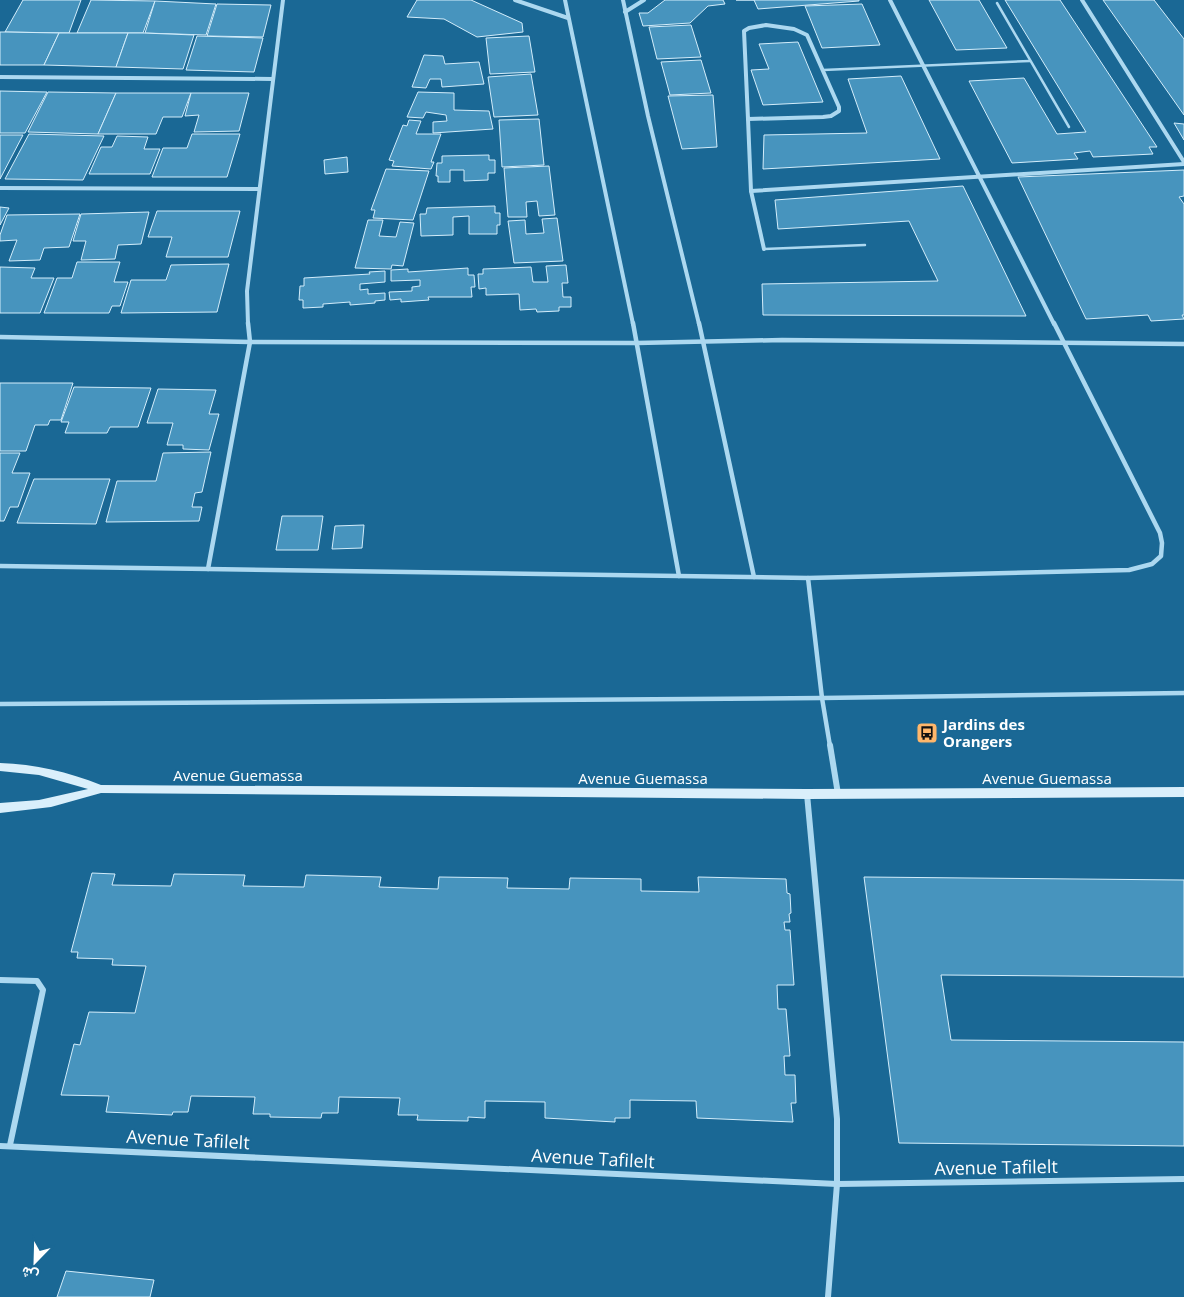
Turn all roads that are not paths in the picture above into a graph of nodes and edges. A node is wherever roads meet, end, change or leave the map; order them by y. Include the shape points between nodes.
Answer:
1 (283, 0) edge
2 (515, 0) edge
3 (565, 0) edge
4 (623, 0) edge
5 (644, 0) edge
6 (890, 0) edge
7 (1082, 0) edge
8 (997, 3) dead end
9 (625, 12) junction
10 (568, 18) junction
11 (1030, 61) junction
12 (923, 66) junction
13 (823, 70) junction
14 (0, 77) edge
15 (273, 79) junction
16 (748, 119) junction
17 (1069, 127) dead end
18 (1184, 163) edge
19 (980, 177) junction
20 (0, 188) edge
21 (259, 189) junction
22 (750, 191) junction
23 (865, 245) dead end
24 (764, 249) joint
25 (0, 337) edge
26 (703, 341) junction
27 (250, 342) junction
28 (637, 342) junction
29 (1064, 344) junction
30 (1184, 344) edge
31 (0, 566) edge
32 (208, 569) junction
33 (680, 576) junction
34 (754, 577) junction
35 (808, 578) junction
36 (1184, 693) edge
37 (822, 698) junction
38 (0, 704) edge
39 (0, 767) edge
40 (101, 789) junction
41 (1184, 792) edge
42 (807, 794) junction
43 (838, 794) junction
44 (0, 808) edge
45 (0, 980) edge
46 (10, 1145) junction
47 (0, 1146) edge
48 (1184, 1179) edge
49 (837, 1184) junction
50 (828, 1297) edge

1 - 15 street
2 - 10 street
3 - 10 street
4 - 9 street
5 - 9 street
6 - 12 street
7 - 18 street
8 - 11 lane
9 - 26 street
10 - 28 street
11 - 12 lane
11 - 17 lane
12 - 13 lane
12 - 19 street
13 - 16 street via 839,107 837,114
13 - 16 street via 804,32 785,27 747,28 744,31
14 - 15 street
15 - 21 street
16 - 22 street
18 - 19 street
19 - 22 street
19 - 29 street
20 - 21 street
21 - 27 street via 246,306
22 - 24 street
23 - 24 lane
25 - 27 street
26 - 28 street
26 - 29 street
26 - 34 street
27 - 28 street
27 - 32 street
28 - 33 street
29 - 30 street
29 - 35 street via 1160,533 1162,554 1156,563 1129,570
31 - 32 street
32 - 33 street
33 - 34 street
34 - 35 street
35 - 37 street
36 - 37 street
37 - 38 street
37 - 43 street
39 - 40 main road, Avenue Guemassa via 48,772
40 - 42 main road, Avenue Guemassa
40 - 44 main road, Avenue Guemassa via 52,802
41 - 43 main road, Avenue Guemassa
42 - 43 main road, Avenue Guemassa
42 - 49 street via 832,1052
45 - 46 street via 37,981 43,990
46 - 47 street, Avenue Tafilelt
46 - 49 street, Avenue Tafilelt
48 - 49 street, Avenue Tafilelt
49 - 50 street

